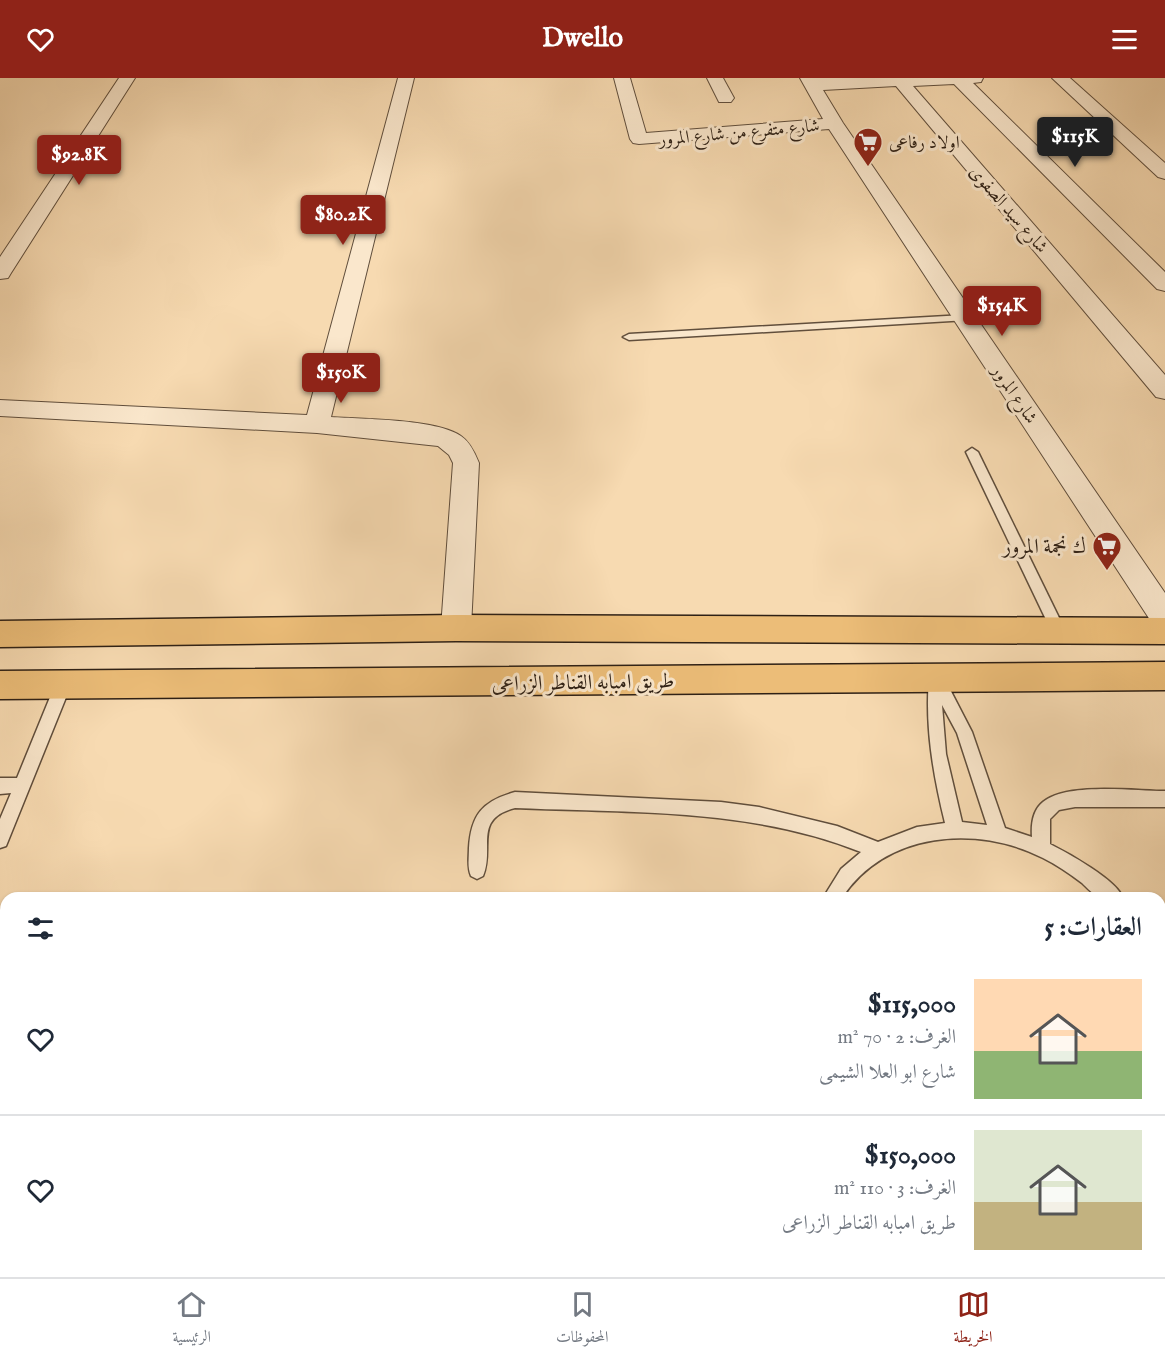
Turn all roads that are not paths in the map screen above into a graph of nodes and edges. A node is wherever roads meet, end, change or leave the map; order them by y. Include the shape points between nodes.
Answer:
1 (128, 78) edge
2 (406, 78) edge
3 (622, 78) edge
4 (715, 78) edge
5 (975, 78) edge
6 (1060, 78) edge
7 (959, 79) edge
8 (811, 81) edge
9 (900, 81) junction
10 (724, 98) dead end
11 (834, 123) junction
12 (1165, 173) edge
13 (0, 273) edge
14 (1165, 284) edge
15 (964, 318) junction
16 (629, 337) dead end
17 (1165, 391) edge
18 (0, 408) edge
19 (317, 424) junction
20 (972, 452) dead end
21 (1165, 617) edge
22 (456, 628) junction
23 (918, 629) junction
24 (1058, 630) junction
25 (1165, 631) edge
26 (0, 634) edge
27 (1165, 676) edge
28 (936, 677) junction
29 (0, 685) edge
30 (63, 685) junction
31 (22, 785) junction
32 (0, 786) edge
33 (1165, 799) edge
34 (956, 829) junction
35 (999, 835) junction
36 (0, 840) edge
37 (1043, 849) junction
38 (877, 850) junction
39 (477, 870) dead end
40 (836, 892) edge
41 (1107, 892) edge

1 - 13 street
2 - 19 street
3 - 11 street, شارع متفرع من شارع المرور via 641,140
4 - 10 street
5 - 7 street
6 - 12 street
7 - 9 street
7 - 14 street
8 - 9 street
8 - 11 street, شارع المرور
9 - 17 street, شارع سيد الصفوى
11 - 15 street, شارع المرور
15 - 16 lane
15 - 21 street, شارع المرور
18 - 19 street
19 - 22 street via 436,435 449,439 461,450 466,463
20 - 24 lane
22 - 23 main road
22 - 26 main road
23 - 24 main road
23 - 28 main road
24 - 25 main road
27 - 28 main road, طريق امبابه القناطر الزراعى
28 - 30 main road, طريق امبابه القناطر الزراعى
28 - 34 lane via 936,749
28 - 35 lane via 964,732
29 - 30 main road, طريق امبابه القناطر الزراعى
30 - 31 lane
31 - 32 lane
31 - 36 lane
33 - 37 lane via 1071,800 1054,804 1043,814 1038,830
34 - 35 lane
34 - 38 lane via 914,834
35 - 37 lane
37 - 41 lane via 1086,874
38 - 39 lane via 807,826 740,812 515,800 501,802 481,821
38 - 40 lane via 849,873

